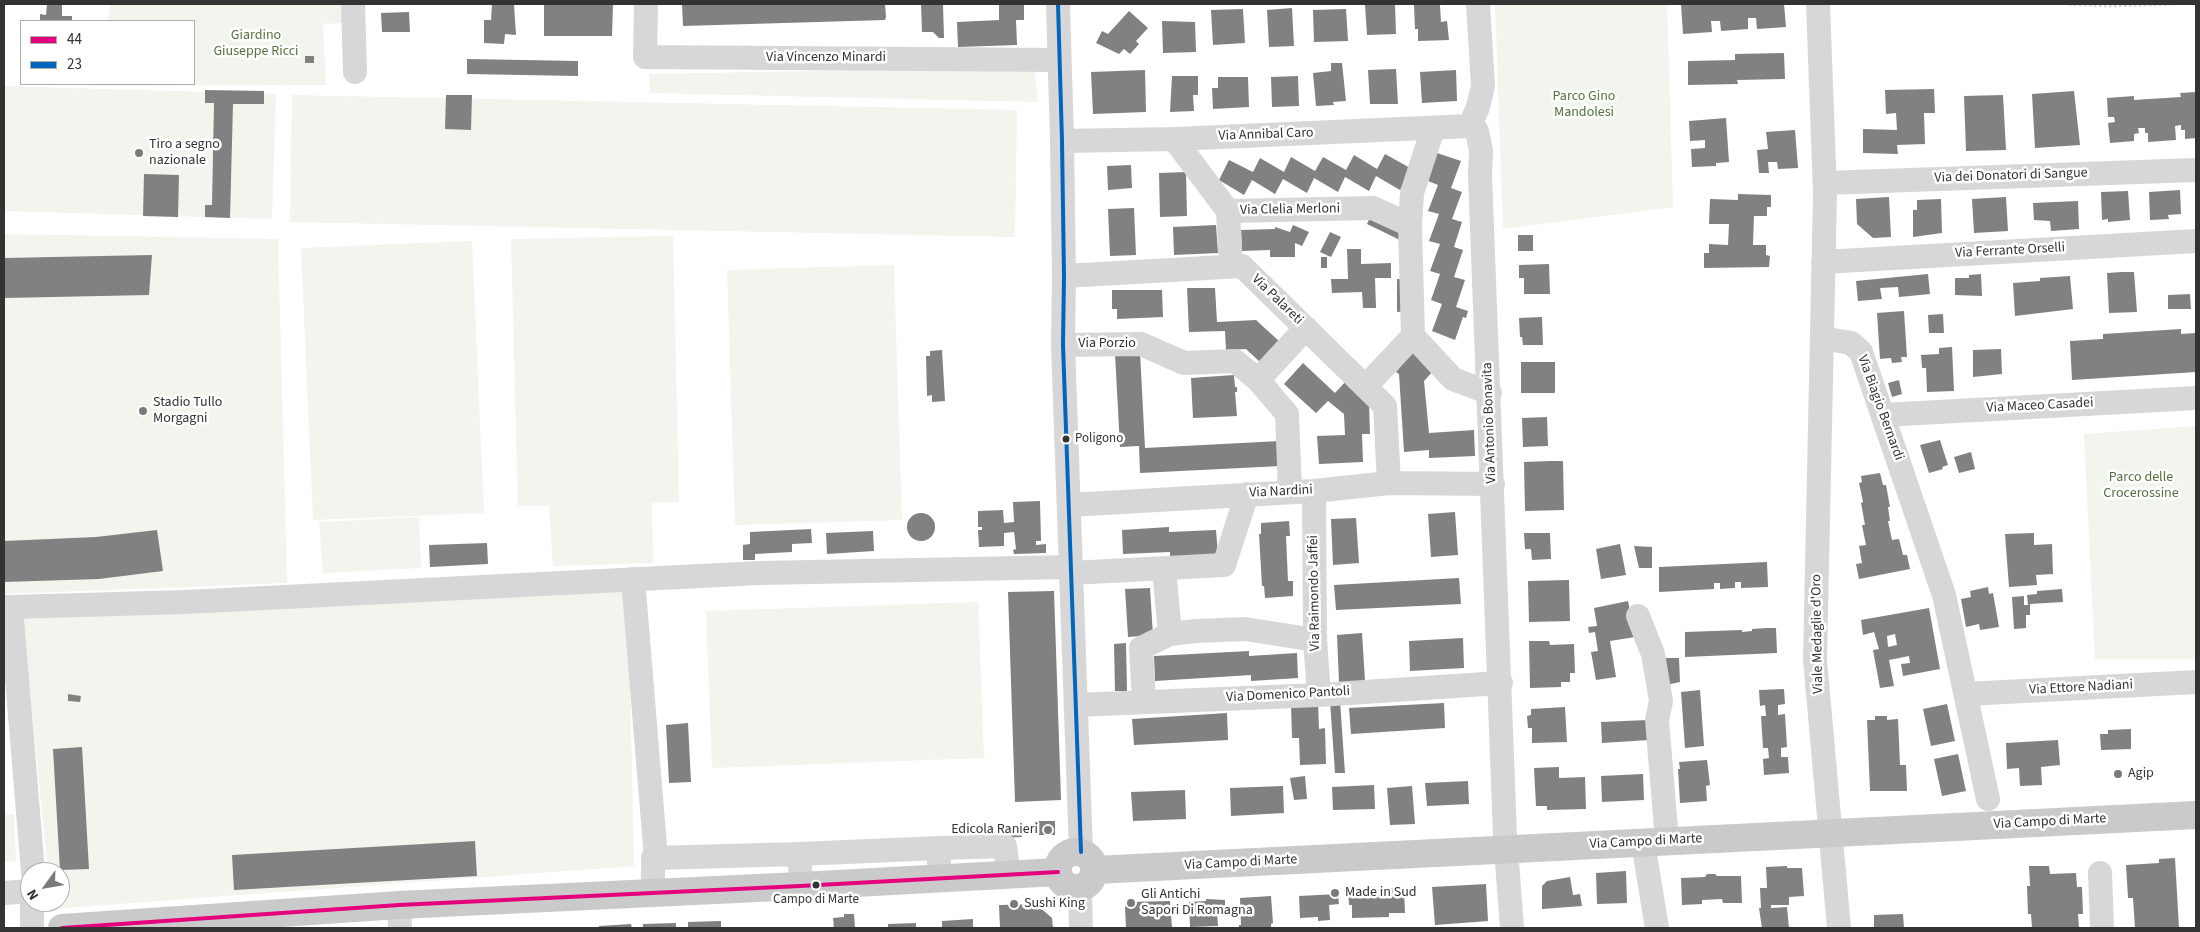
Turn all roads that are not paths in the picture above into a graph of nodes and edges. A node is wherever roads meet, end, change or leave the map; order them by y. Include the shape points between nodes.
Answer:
1 (353, 4) edge
2 (646, 4) edge
3 (1058, 4) edge
4 (1478, 4) edge
5 (1818, 4) edge
6 (1059, 60) junction
7 (355, 72) dead end
8 (1470, 126) junction
9 (1434, 129) junction
10 (1174, 139) junction
11 (1062, 140) junction
12 (2196, 170) edge
13 (1825, 183) junction
14 (1228, 212) junction
15 (1410, 225) junction
16 (2196, 240) edge
17 (1823, 262) junction
18 (1231, 265) junction
19 (1064, 276) junction
20 (1306, 328) junction
21 (1413, 336) junction
22 (1822, 338) junction
23 (1063, 345) junction
24 (1258, 380) junction
25 (1366, 386) junction
26 (1490, 393) junction
27 (2196, 398) edge
28 (1884, 415) junction
29 (1389, 483) junction
30 (1492, 484) junction
31 (1290, 491) junction
32 (1314, 491) junction
33 (1247, 494) junction
34 (1070, 505) junction
35 (1164, 569) junction
36 (1071, 570) junction
37 (634, 579) junction
38 (8, 607) edge
39 (1638, 616) dead end
40 (1170, 634) junction
41 (1314, 640) junction
42 (1500, 682) junction
43 (2196, 682) edge
44 (1966, 694) junction
45 (1319, 695) junction
46 (1144, 702) junction
47 (1076, 705) junction
48 (1988, 799) dead end
49 (2196, 815) edge
50 (1830, 832) junction
51 (1655, 842) junction
52 (939, 848) junction
53 (1507, 849) junction
54 (800, 854) junction
55 (656, 858) junction
56 (32, 862) edge
57 (1085, 870) junction
58 (2100, 873) dead end
59 (1009, 875) junction
60 (939, 879) junction
61 (800, 886) junction
62 (20, 892) edge
63 (4, 893) edge
64 (653, 894) junction
65 (32, 912) edge
66 (400, 917) edge
67 (250, 921) edge
68 (32, 928) edge
69 (62, 928) edge
70 (1081, 928) edge
71 (1512, 928) edge
72 (1657, 928) edge
73 (1839, 928) edge
74 (2102, 928) edge

1 - 7 street
2 - 6 street, Via Vincenzo Minardi via 645,57
3 - 6 street
4 - 8 street via 1483,86
5 - 13 street
6 - 11 street
8 - 9 street, Via Annibal Caro
8 - 26 street, Via Antonio Bonavita via 1477,131 1481,151
9 - 10 street, Via Annibal Caro
9 - 15 street via 1412,193
10 - 11 street, Via Annibal Caro
10 - 14 street, Via Clelia Merloni
11 - 19 street
12 - 13 street, Via dei Donatori di Sangue
13 - 17 street
14 - 15 street, Via Clelia Merloni via 1373,208
14 - 18 street
15 - 21 street
16 - 17 street, Via Ferrante Orselli
17 - 22 street
18 - 19 street
18 - 20 street, Via Palareti via 1242,266
19 - 23 street
20 - 24 street
20 - 25 street, Via Palareti
21 - 25 street
21 - 26 street via 1453,379
22 - 28 street, Via Biagio Bernardi via 1851,343 1861,352
22 - 50 street, Viale Medaglie d'Oro via 1816,660
23 - 24 street, Via Porzio via 1141,344 1184,363 1235,361
23 - 34 street
24 - 31 street, Via Porzio via 1287,414
25 - 29 street, Via Palareti via 1385,406
26 - 30 street, Via Antonio Bonavita
27 - 28 street, Via Maceo Casadei
28 - 44 street, Via Biagio Bernardi via 1944,595
29 - 30 street, Via Nardini
29 - 32 street, Via Nardini
30 - 42 street, Via Antonio Bonavita
31 - 32 street, Via Nardini
31 - 33 street, Via Nardini
32 - 41 street, Via Raimondo Jaffei
33 - 34 street, Via Nardini
33 - 35 street via 1224,565
34 - 36 street
35 - 36 street
35 - 40 street
36 - 37 street via 760,572
36 - 47 street
37 - 38 street
37 - 55 street
38 - 56 street
39 - 51 street via 1653,654 1661,701 1657,720
40 - 41 street via 1245,629
40 - 46 street via 1141,648
41 - 45 street, Via Raimondo Jaffei
42 - 45 street, Via Domenico Pantoli
42 - 53 street, Via Antonio Bonavita
43 - 44 street, Via Ettore Nadiani
44 - 48 street, Via Biagio Bernardi
45 - 46 street, Via Domenico Pantoli
46 - 47 street, Via Domenico Pantoli
47 - 57 street
49 - 50 main road, Via Campo di Marte
50 - 51 main road, Via Campo di Marte
50 - 73 street, Viale Medaglie d'Oro
51 - 53 main road, Via Campo di Marte
51 - 72 street
52 - 54 street
52 - 59 street via 1005,846
52 - 60 street
53 - 57 main road, Via Campo di Marte
53 - 71 street, Via Antonio Bonavita
54 - 55 street
54 - 61 street
55 - 64 street via 653,858
57 - 59 main road via 1069,853 1058,866 1058,872
57 - 70 street
58 - 74 street
59 - 60 main road
60 - 61 main road
61 - 64 main road
62 - 63 street
64 - 66 main road
65 - 68 street
66 - 67 main road
67 - 69 main road

